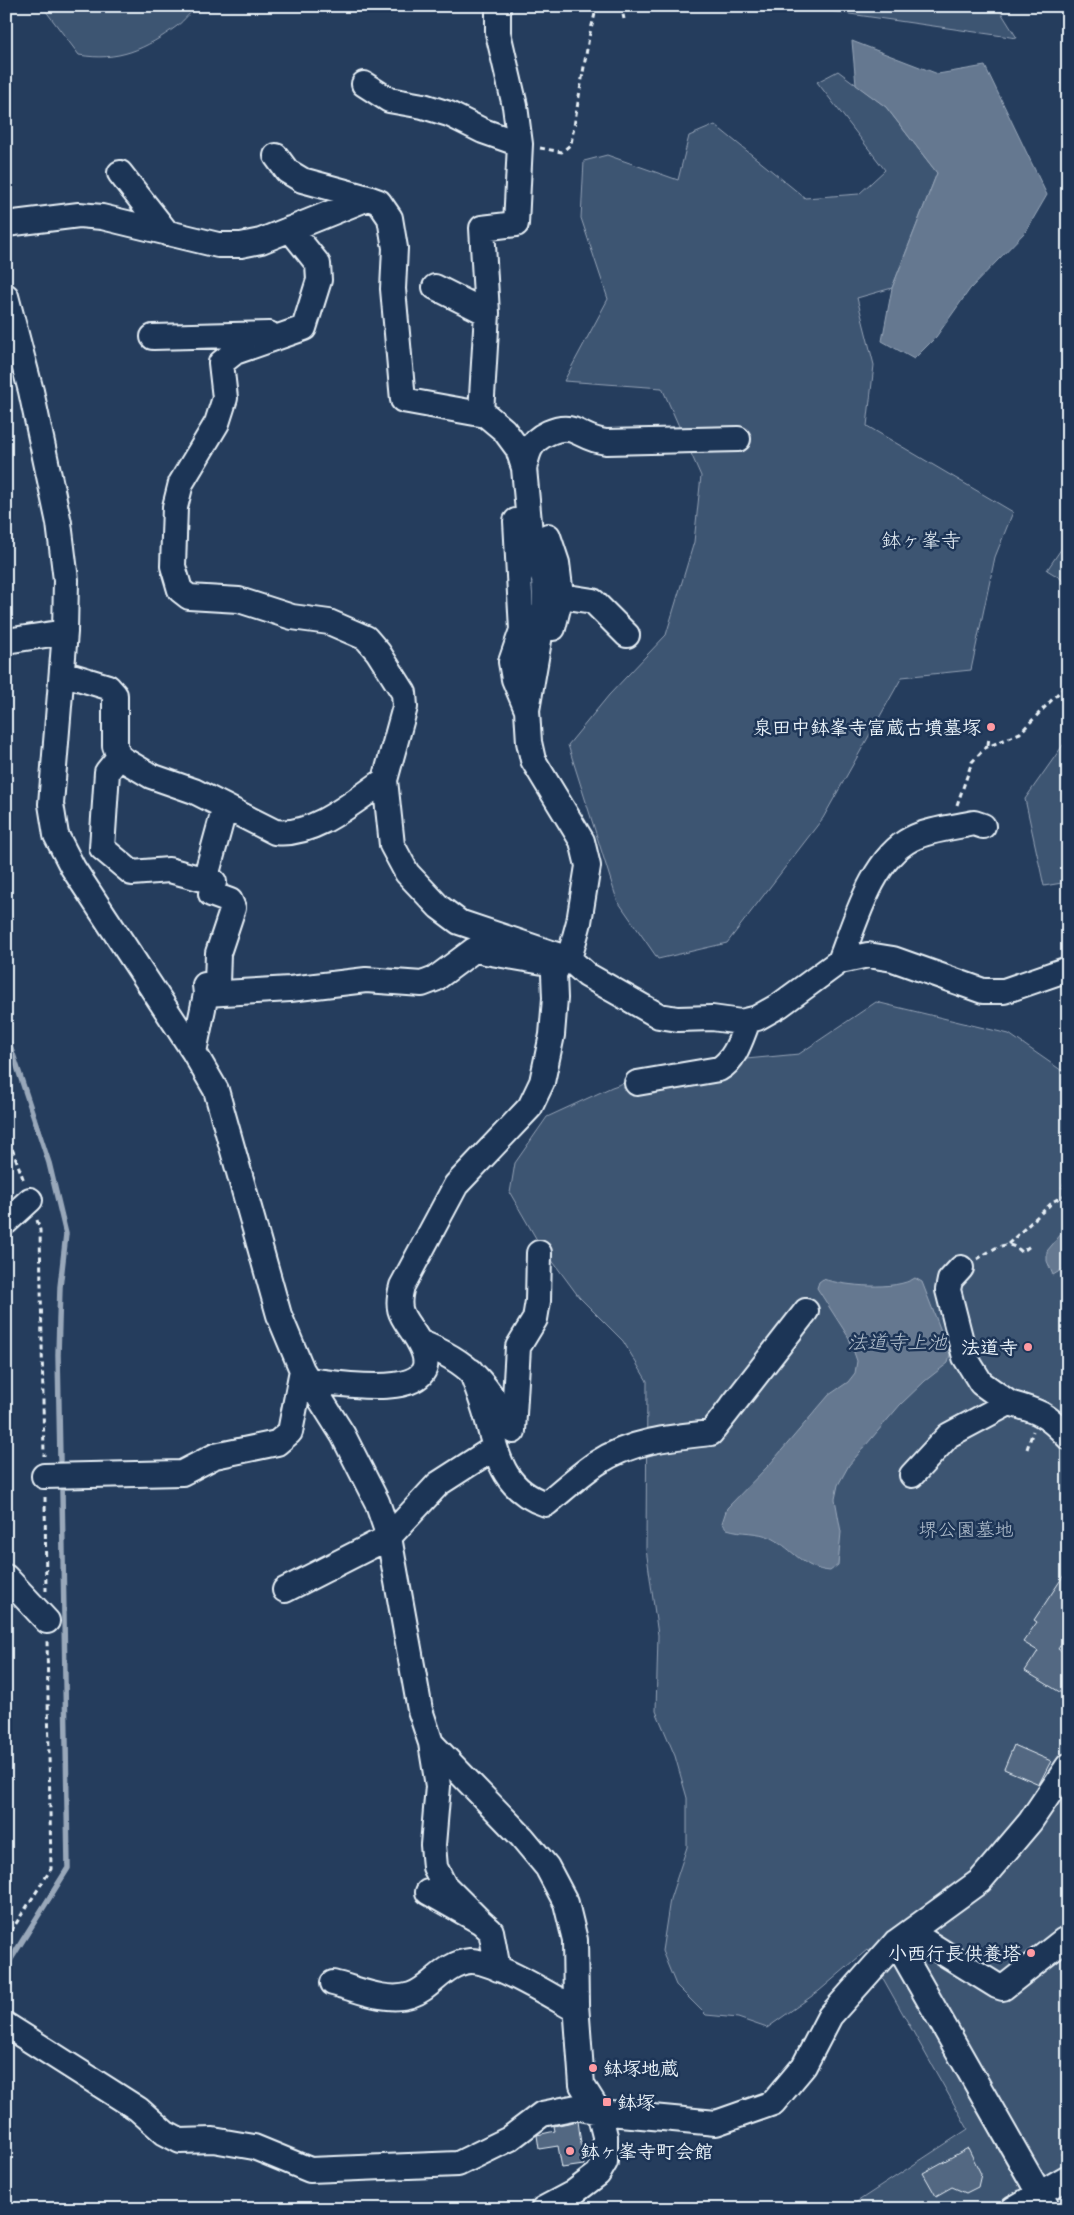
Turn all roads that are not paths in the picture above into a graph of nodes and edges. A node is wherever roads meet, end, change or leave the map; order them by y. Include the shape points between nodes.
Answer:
1 (498, 6) edge
2 (364, 84) dead end
3 (520, 144) junction
4 (276, 156) dead end
5 (120, 173) dead end
6 (368, 198) junction
7 (6, 224) edge
8 (290, 229) junction
9 (167, 233) junction
10 (435, 287) dead end
11 (6, 296) edge
12 (487, 313) junction
13 (290, 333) junction
14 (153, 337) dead end
15 (481, 414) junction
16 (738, 439) dead end
17 (525, 477) junction
18 (548, 536) dead end
19 (561, 596) junction
20 (65, 632) junction
21 (626, 635) dead end
22 (6, 641) edge
23 (538, 655) junction
24 (62, 673) junction
25 (528, 710) junction
26 (119, 757) junction
27 (385, 780) junction
28 (225, 807) junction
29 (983, 826) dead end
30 (205, 880) junction
31 (840, 961) junction
32 (564, 962) junction
33 (1068, 969) edge
34 (206, 994) junction
35 (748, 1021) junction
36 (194, 1052) junction
37 (638, 1083) dead end
38 (30, 1200) road end
39 (6, 1222) edge
40 (540, 1253) dead end
41 (961, 1268) road end
42 (806, 1311) dead end
43 (419, 1342) junction
44 (471, 1371) junction
45 (305, 1375) junction
46 (1009, 1403) junction
47 (1068, 1437) edge
48 (494, 1448) junction
49 (912, 1475) dead end
50 (44, 1476) road end
51 (389, 1537) junction
52 (6, 1577) edge
53 (285, 1590) dead end
54 (47, 1621) road end
55 (431, 1743) junction
56 (1065, 1774) edge
57 (428, 1892) dead end
58 (481, 1922) junction
59 (1066, 1936) edge
60 (903, 1937) junction
61 (498, 1969) junction
62 (333, 1983) dead end
63 (576, 2010) junction
64 (6, 2025) edge
65 (599, 2112) junction
66 (1064, 2166) edge
67 (1044, 2201) edge
68 (543, 2209) edge
69 (1014, 2209) edge

1 - 3 street via 498,33
2 - 3 street via 389,100 449,114 482,131
3 - 12 street via 516,224 482,228
4 - 6 street via 287,171 302,180
5 - 9 street
6 - 8 street
6 - 15 street via 380,202 390,218 395,248 393,289 403,400
7 - 9 street via 79,215 102,217
8 - 9 street via 241,245 218,245
8 - 13 street via 318,264 319,280 304,328
10 - 12 street
11 - 20 street via 31,391 59,523 66,580
12 - 15 street
13 - 14 street
13 - 27 street via 235,352 221,363 225,398 217,422 181,482 175,507 173,566 180,590 189,597 239,600 292,617 329,622 366,638 404,693 405,707
15 - 17 street via 486,414 504,430 518,450
16 - 17 street via 606,442 589,440 572,430 558,429 542,436 530,448
17 - 23 street via 530,533 544,579 545,606
17 - 25 street via 515,510 522,630 511,662 514,679
18 - 19 street via 557,564
19 - 21 street via 592,601
19 - 23 street via 549,644
20 - 22 street
20 - 24 street
23 - 25 street
24 - 26 street via 108,687 115,695 115,746
24 - 36 street via 51,804 56,835 73,868
25 - 32 street via 529,742 534,760 582,842 588,866 579,922
26 - 28 street via 151,776 194,791
26 - 30 street via 107,772 102,848 132,873 170,870
27 - 28 street via 315,824 286,834 275,832
27 - 32 street via 392,844 407,872 439,906 459,922
28 - 30 street
29 - 31 street via 974,823 910,839 892,855 872,880
30 - 34 street via 214,882 211,894 230,901 233,908 218,954 217,984 205,985
31 - 33 street via 868,955 893,959 983,991 1004,991
31 - 35 street via 780,1005
32 - 34 street via 474,950 435,979 422,984 366,980
32 - 35 street via 659,1016
32 - 43 street via 554,974 552,1035 542,1082 530,1107 456,1185 402,1286 398,1302 401,1315
34 - 36 street
35 - 37 street via 728,1064 698,1074
36 - 45 street via 216,1090 279,1315
38 - 39 street
40 - 44 street via 535,1319 518,1347 513,1431 489,1389
41 - 46 street via 950,1280 948,1290 965,1357 981,1383
42 - 48 street via 711,1433 669,1438 628,1448 598,1463 546,1504 533,1500 516,1488 502,1468
43 - 44 street via 440,1350
43 - 45 street via 425,1356 424,1368 417,1378 404,1385 384,1387
44 - 48 street
45 - 50 street via 290,1432 277,1444 215,1456 182,1473
45 - 51 street via 343,1435 377,1502
46 - 47 street via 1040,1412 1055,1422
46 - 49 street via 949,1435
48 - 51 street via 438,1484
51 - 53 street
51 - 55 street via 420,1710
52 - 54 street
55 - 58 street via 438,1786 433,1845 435,1867 444,1885
55 - 63 street via 522,1837 547,1868 566,1903 576,1940
56 - 60 street via 1030,1822 980,1880
57 - 58 street
58 - 61 street via 491,1931
59 - 60 street via 1004,1988
60 - 65 street via 830,2016 804,2066 773,2103 716,2123
60 - 67 street
61 - 62 street via 470,1961 452,1966 412,1995 388,1998
61 - 63 street
63 - 65 street via 582,2084
64 - 65 street via 138,2109 165,2133 180,2141 212,2140 269,2152 310,2170 458,2164 509,2139 542,2114 577,2107
65 - 68 street via 605,2136 605,2162 598,2174 573,2193
66 - 67 street
67 - 69 street

